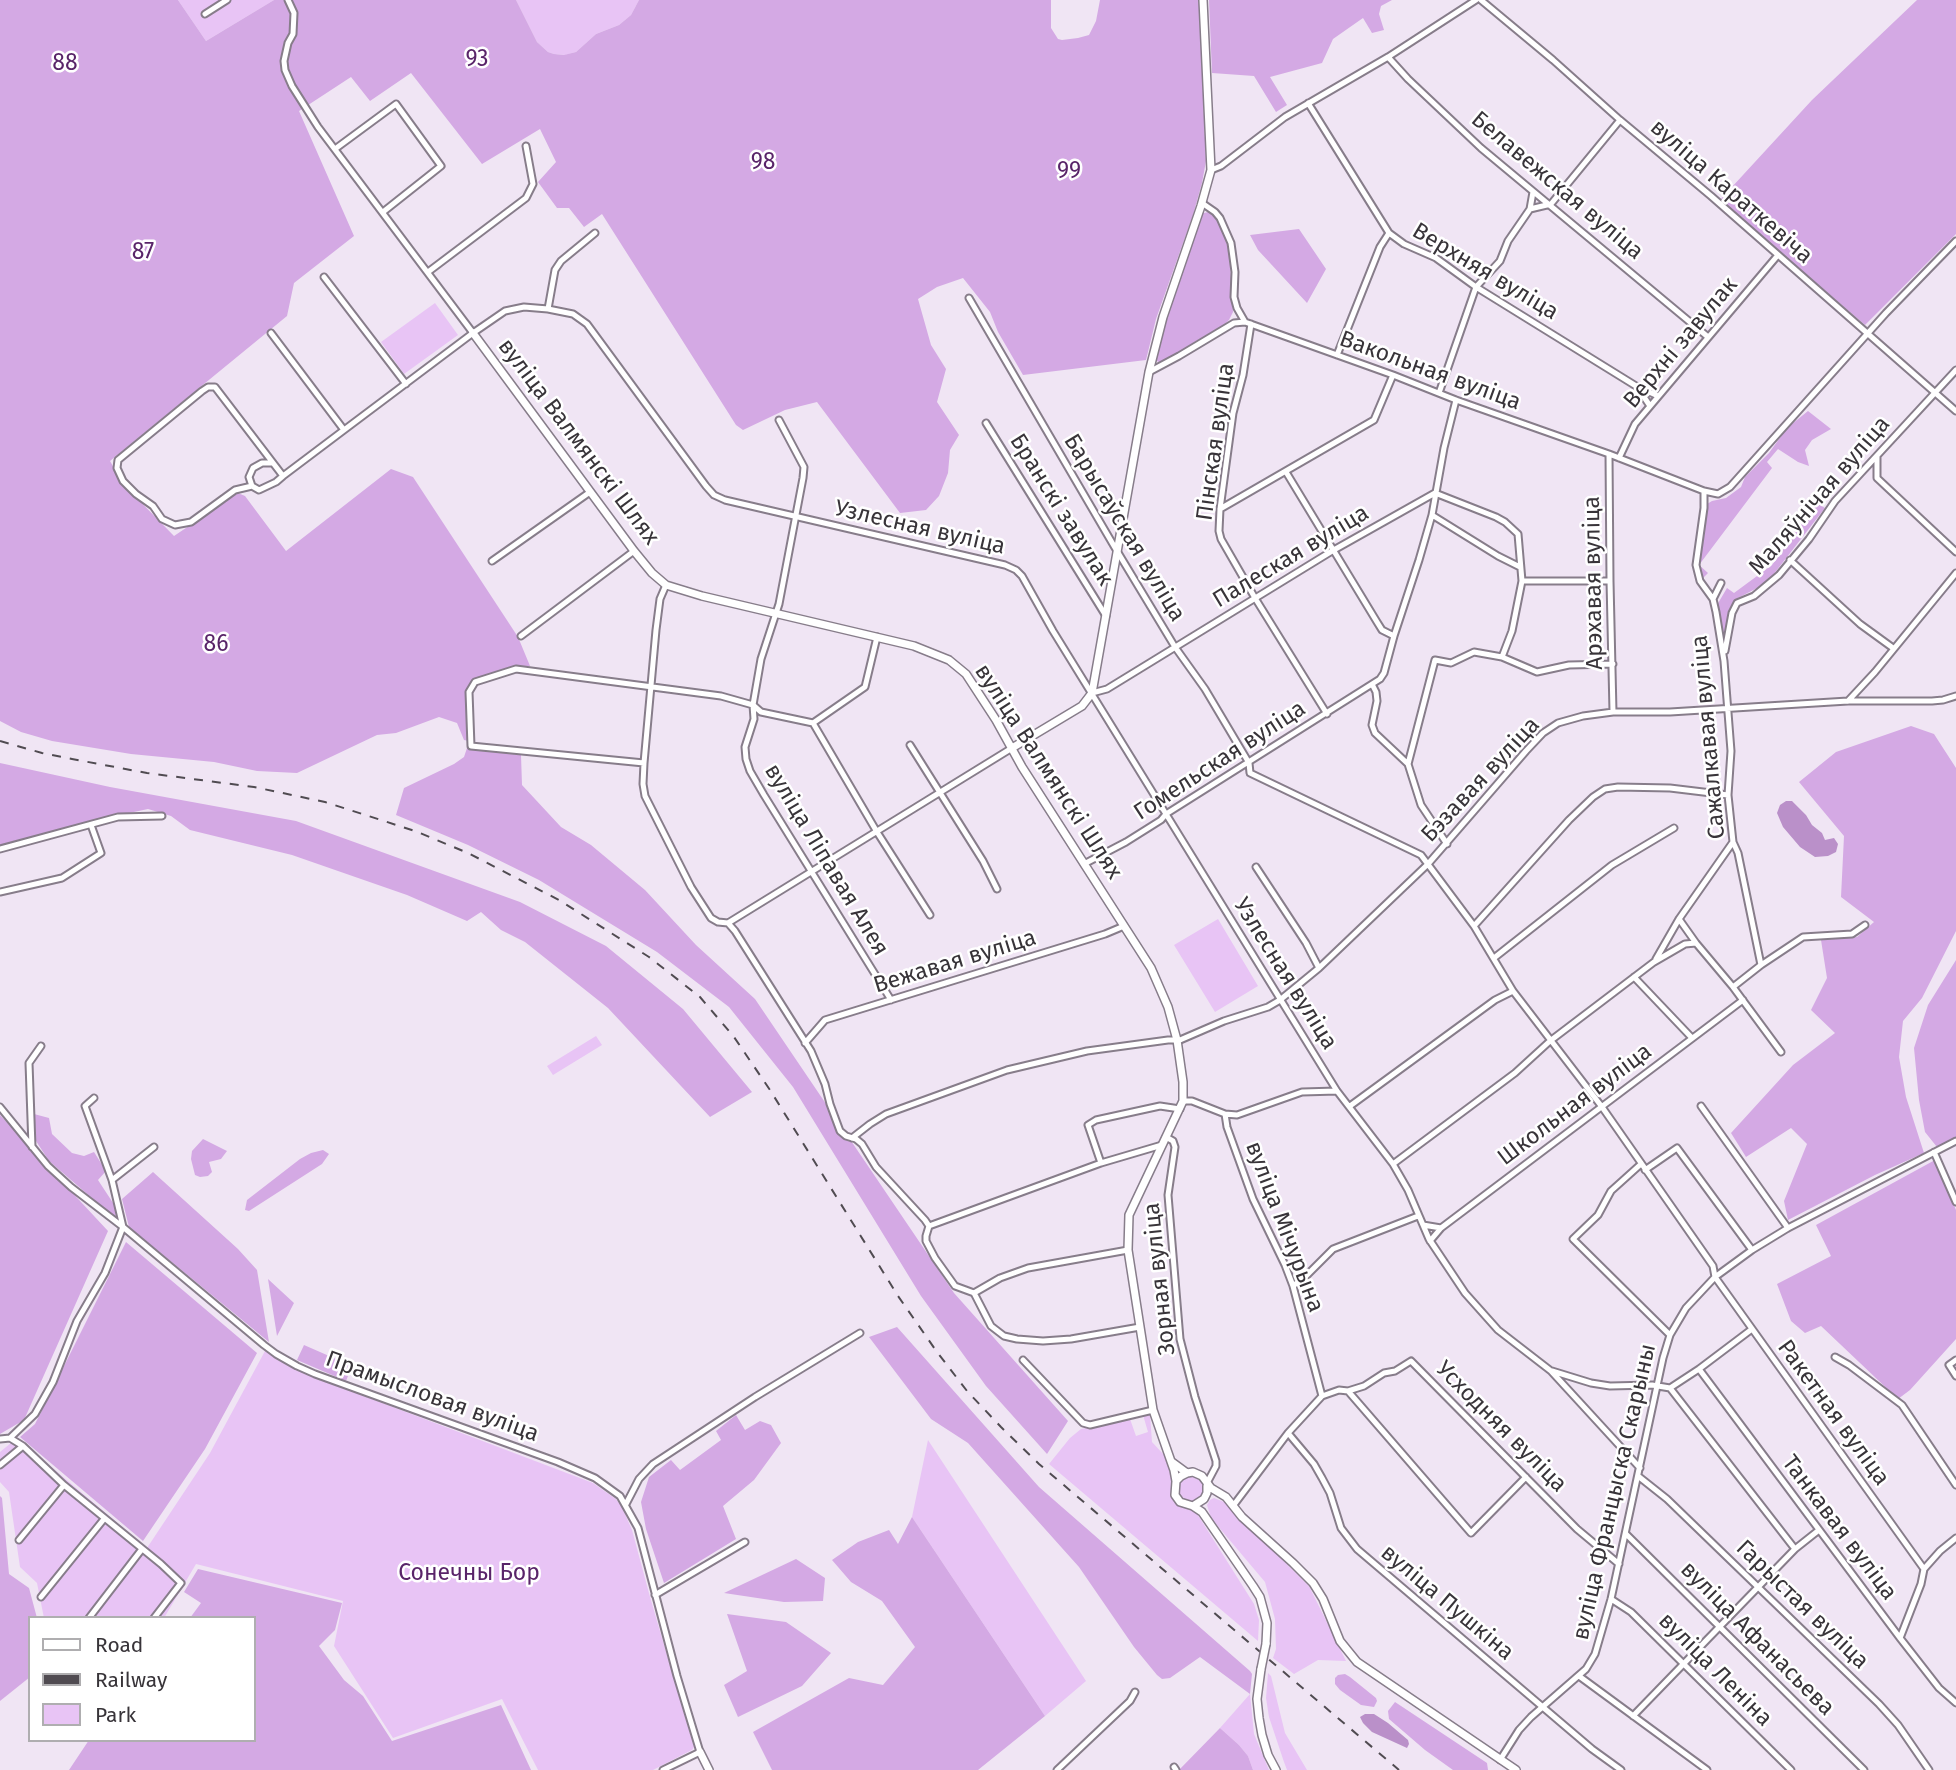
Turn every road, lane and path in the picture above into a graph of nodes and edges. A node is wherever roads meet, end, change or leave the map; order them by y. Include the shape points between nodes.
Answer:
1 (227, 0) edge
2 (288, 0) edge
3 (1203, 0) edge
4 (1479, 0) edge
5 (205, 15) dead end
6 (1388, 57) junction
7 (1308, 103) junction
8 (1620, 120) junction
9 (526, 146) dead end
10 (335, 149) junction
11 (1211, 170) junction
12 (1533, 192) junction
13 (1202, 203) junction
14 (1551, 204) junction
15 (1530, 209) junction
16 (383, 212) junction
17 (595, 233) dead end
18 (1389, 233) junction
19 (1956, 240) edge
20 (1778, 255) junction
21 (428, 272) junction
22 (324, 277) dead end
23 (1476, 287) junction
24 (969, 298) dead end
25 (548, 309) junction
26 (1248, 323) junction
27 (271, 333) dead end
28 (472, 333) junction
29 (1867, 335) junction
30 (1708, 337) junction
31 (1337, 355) junction
32 (1956, 370) edge
33 (1149, 372) junction
34 (1393, 375) junction
35 (406, 384) junction
36 (1636, 386) junction
37 (1439, 393) junction
38 (1935, 393) junction
39 (1658, 396) junction
40 (1456, 400) junction
41 (1650, 406) junction
42 (1956, 411) edge
43 (779, 420) dead end
44 (986, 423) dead end
45 (344, 430) junction
46 (1609, 454) junction
47 (1877, 456) junction
48 (1619, 458) junction
49 (271, 463) junction
50 (1286, 472) junction
51 (283, 476) junction
52 (1859, 476) junction
53 (1877, 478) junction
54 (252, 486) junction
55 (1704, 491) junction
56 (590, 492) junction
57 (1435, 493) junction
58 (1718, 494) junction
59 (1704, 508) junction
60 (1220, 509) junction
61 (1432, 515) junction
62 (796, 517) junction
63 (634, 551) junction
64 (1332, 551) junction
65 (1118, 552) junction
66 (1956, 552) edge
67 (1790, 560) junction
68 (492, 561) dead end
69 (1520, 567) junction
70 (1956, 573) edge
71 (1522, 581) junction
72 (1610, 581) junction
73 (1721, 583) dead end
74 (666, 585) junction
75 (1255, 598) junction
76 (1713, 599) junction
77 (775, 612) junction
78 (1106, 616) junction
79 (521, 636) dead end
80 (1394, 636) junction
81 (877, 637) junction
82 (1175, 647) junction
83 (1892, 648) junction
84 (1502, 657) junction
85 (1723, 657) junction
86 (1613, 664) junction
87 (651, 686) junction
88 (1373, 686) junction
89 (1092, 693) junction
90 (1956, 696) edge
91 (1848, 701) junction
92 (753, 705) junction
93 (1727, 708) junction
94 (1613, 712) junction
95 (1327, 714) junction
96 (813, 723) junction
97 (910, 745) dead end
98 (1012, 748) junction
99 (644, 763) junction
100 (1249, 763) junction
101 (1408, 764) junction
102 (1239, 768) junction
103 (1250, 773) junction
104 (940, 792) junction
105 (1728, 795) junction
106 (1166, 814) junction
107 (162, 816) dead end
108 (91, 825) junction
109 (1674, 828) dead end
110 (877, 832) junction
111 (1733, 842) junction
112 (1447, 844) junction
113 (0, 849) edge
114 (1428, 863) junction
115 (1084, 864) junction
116 (1256, 867) dead end
117 (811, 870) junction
118 (998, 889) dead end
119 (0, 892) edge
120 (930, 915) dead end
121 (1679, 919) junction
122 (728, 923) junction
123 (1865, 925) dead end
124 (1124, 926) junction
125 (1474, 926) junction
126 (1696, 943) junction
127 (1494, 958) junction
128 (1654, 962) junction
129 (1761, 965) junction
130 (1319, 968) junction
131 (1634, 977) junction
132 (1733, 987) junction
133 (1513, 991) junction
134 (891, 1000) junction
135 (1280, 1000) junction
136 (1743, 1000) junction
137 (1692, 1038) junction
138 (1177, 1040) junction
139 (1550, 1041) junction
140 (805, 1043) junction
141 (41, 1046) dead end
142 (1781, 1052) dead end
143 (1337, 1091) junction
144 (94, 1098) dead end
145 (1181, 1105) junction
146 (1350, 1106) junction
147 (1701, 1106) dead end
148 (0, 1107) edge
149 (1602, 1107) junction
150 (1225, 1114) junction
151 (852, 1138) junction
152 (1164, 1141) junction
153 (1956, 1141) edge
154 (32, 1147) junction
155 (154, 1147) dead end
156 (1934, 1152) junction
157 (1101, 1163) junction
158 (1393, 1164) junction
159 (1643, 1167) junction
160 (112, 1180) junction
161 (1956, 1202) edge
162 (1418, 1216) junction
163 (1423, 1225) junction
164 (929, 1226) junction
165 (123, 1227) junction
166 (1441, 1227) junction
167 (1787, 1228) junction
168 (1430, 1241) junction
169 (1128, 1250) junction
170 (1752, 1250) junction
171 (1715, 1277) junction
172 (1293, 1286) junction
173 (974, 1293) junction
174 (1140, 1327) junction
175 (1752, 1329) junction
176 (860, 1334) dead end
177 (1670, 1335) junction
178 (1835, 1357) dead end
179 (1023, 1360) dead end
180 (1956, 1360) edge
181 (1699, 1369) junction
182 (1551, 1371) junction
183 (1956, 1376) edge
184 (1657, 1385) junction
185 (1670, 1388) junction
186 (1348, 1391) junction
187 (1322, 1396) junction
188 (1153, 1410) junction
189 (1288, 1433) junction
190 (10, 1438) junction
191 (0, 1439) edge
192 (23, 1446) junction
193 (1171, 1461) junction
194 (0, 1465) edge
195 (1213, 1471) junction
196 (1639, 1472) junction
197 (1187, 1473) junction
198 (1199, 1474) junction
199 (1526, 1477) junction
200 (1176, 1481) junction
201 (1207, 1484) junction
202 (64, 1485) junction
203 (1956, 1485) edge
204 (1217, 1493) junction
205 (1204, 1499) junction
206 (626, 1505) junction
207 (1193, 1506) junction
208 (1233, 1506) junction
209 (1202, 1512) junction
210 (104, 1519) junction
211 (1819, 1530) junction
212 (1626, 1534) junction
213 (1956, 1538) edge
214 (19, 1540) dead end
215 (745, 1542) dead end
216 (142, 1549) junction
217 (1795, 1549) junction
218 (1619, 1564) junction
219 (1924, 1569) junction
220 (1757, 1587) junction
221 (655, 1595) junction
222 (41, 1597) dead end
223 (1611, 1599) junction
224 (91, 1616) edge
225 (155, 1616) edge
226 (1719, 1626) junction
227 (1900, 1638) junction
228 (1685, 1664) junction
229 (1579, 1676) junction
230 (1135, 1692) dead end
231 (1956, 1703) edge
232 (1542, 1706) junction
233 (1633, 1716) junction
234 (700, 1752) junction
235 (1500, 1760) junction
236 (663, 1770) edge
237 (709, 1770) edge
238 (1057, 1770) edge
239 (1276, 1770) edge
240 (1516, 1770) edge
241 (1621, 1770) edge
242 (1707, 1770) edge
243 (1791, 1770) edge
244 (1864, 1770) edge
245 (1929, 1770) edge

1 - 5 street
2 - 10 street, вуліца Валмянскі Шлях via 294,13 285,70
3 - 11 main road
4 - 6 street
4 - 8 street, вуліца Караткевіча
6 - 7 street
6 - 12 street, Белавежская вуліца via 1480,148
7 - 11 street
7 - 18 street, Верхняя вуліца
8 - 14 street
8 - 20 street, вуліца Караткевіча
9 - 21 street via 533,184 526,198
10 - 16 street, вуліца Валмянскі Шлях
10 - 16 street via 396,104 441,166
11 - 13 main road
12 - 14 street, Белавежская вуліца
12 - 15 street
13 - 26 street via 1220,218 1231,243 1234,297
13 - 33 main road
14 - 15 street
14 - 30 street, Белавежская вуліца
15 - 23 street via 1500,261
16 - 21 street, вуліца Валмянскі Шлях
17 - 25 street via 561,261
18 - 23 street, Верхняя вуліца via 1436,258
18 - 31 street
19 - 29 street
20 - 29 street, вуліца Караткевіча
20 - 30 street, Верхні завулак
21 - 28 street, вуліца Валмянскі Шлях
22 - 35 street
23 - 36 street, Верхняя вуліца
23 - 37 street
24 - 65 street, Барысаўская вуліца
25 - 28 street, Узлесная вуліца via 514,308
25 - 62 street, Узлесная вуліца via 573,314 587,324 714,495
26 - 31 street, Вакольная вуліца
26 - 33 street via 1234,323
26 - 60 street, Пінская вуліца
27 - 45 street
28 - 35 street, Узлесная вуліца
28 - 56 main road, вуліца Валмянскі Шлях
29 - 38 street, вуліца Караткевіча
29 - 58 street via 1730,487
30 - 39 street, Верхні завулак
31 - 34 street, Вакольная вуліца
32 - 38 street, Маляўнічая вуліца
33 - 65 main road
34 - 37 street, Вакольная вуліца
34 - 50 street via 1374,420
35 - 45 street, Узлесная вуліца
36 - 39 street, Верхняя вуліца
36 - 41 street
37 - 40 street, Вакольная вуліца
38 - 42 street, вуліца Караткевіча
38 - 47 street, Маляўнічая вуліца
39 - 41 street, Верхні завулак
40 - 46 street, Вакольная вуліца
40 - 57 street
41 - 48 street, Верхні завулак via 1635,424
43 - 62 street, вуліца Ліпавая Алея via 804,467
44 - 78 street, Бранскі завулак
45 - 51 street, Узлесная вуліца
46 - 48 street, Вакольная вуліца
46 - 72 street, Арэхавая вуліца
47 - 52 street, Маляўнічая вуліца
47 - 53 street
48 - 55 street, Вакольная вуліца
49 - 51 street
49 - 54 street via 253,468
49 - 54 street via 215,387 202,391 118,460 123,481 162,519 175,525 191,522 235,490
50 - 60 street
50 - 64 street
51 - 54 street via 263,489
52 - 53 street
52 - 67 street, Маляўнічая вуліца
53 - 66 street
55 - 58 street
55 - 59 street, Сажалкавая вуліца
56 - 63 main road, вуліца Валмянскі Шлях
56 - 68 street
57 - 61 street
57 - 64 street, Палеская вуліца
57 - 69 street via 1505,522 1518,534
58 - 59 street
59 - 76 street, Сажалкавая вуліца via 1696,565 1700,581
60 - 75 street, Пінская вуліца via 1221,539
61 - 69 street
61 - 80 street
62 - 77 street, вуліца Ліпавая Алея
62 - 89 street, Узлесная вуліца via 1016,570
63 - 74 main road, вуліца Валмянскі Шлях
63 - 79 street
64 - 75 street, Палеская вуліца
64 - 80 street via 1382,630
65 - 78 main road
65 - 82 street, Барысаўская вуліца
67 - 83 street
67 - 85 street, Маляўнічая вуліца via 1761,591 1737,603
69 - 71 street
70 - 83 street
71 - 72 street
71 - 84 street
72 - 86 street, Арэхавая вуліца
73 - 76 street
74 - 77 main road, вуліца Валмянскі Шлях
74 - 87 street via 660,599
75 - 82 street, Палеская вуліца
75 - 95 street, Пінская вуліца
76 - 85 street, Сажалкавая вуліца
77 - 81 main road, вуліца Валмянскі Шлях
77 - 92 street, вуліца Ліпавая Алея
78 - 89 main road
80 - 88 street via 1384,673
81 - 96 street via 865,687
81 - 98 main road, вуліца Валмянскі Шлях via 949,660 966,674
82 - 89 street, Палеская вуліца via 1107,689
82 - 100 street, Барысаўская вуліца
83 - 91 street
84 - 86 street via 1538,672 1569,665
84 - 101 street via 1474,652 1451,663 1435,660
85 - 93 street, Сажалкавая вуліца
86 - 94 street, Арэхавая вуліца
87 - 92 street
87 - 99 street
87 - 99 street via 516,669 475,682 469,692 471,746
88 - 95 street, Гомельская вуліца
88 - 101 street via 1375,733
89 - 98 main road via 1082,706
89 - 106 street, Узлесная вуліца
90 - 91 street, Бэзавая вуліца via 1937,701
91 - 93 street, Бэзавая вуліца
92 - 96 street via 761,712
92 - 117 street, вуліца Ліпавая Алея via 754,719 745,747 747,765
93 - 94 street, Бэзавая вуліца
93 - 105 street, Сажалкавая вуліца via 1731,751
94 - 112 street, Бэзавая вуліца via 1570,719 1543,733
95 - 100 street, Гомельская вуліца
96 - 110 street
97 - 104 street
98 - 104 street
98 - 115 main road, вуліца Валмянскі Шлях
99 - 122 street via 645,796 691,887 711,918
100 - 102 street, Гомельская вуліца
100 - 103 street, Барысаўская вуліца
101 - 112 street via 1421,805
102 - 103 street
102 - 106 street, Гомельская вуліца
103 - 114 street via 1421,855
104 - 110 street
104 - 118 street
105 - 111 street, Сажалкавая вуліца
105 - 125 street via 1670,788 1605,789 1569,820
106 - 115 street, Гомельская вуліца
106 - 135 street, Узлесная вуліца
107 - 108 street via 118,817
108 - 113 street
108 - 119 street via 101,853 62,878
109 - 127 street via 1612,865
110 - 117 street
110 - 120 street
111 - 121 street
111 - 129 street, Сажалкавая вуліца
112 - 114 street, Бэзавая вуліца
114 - 125 street, Ракетная вуліца
114 - 130 street, Бэзавая вуліца
115 - 124 main road, вуліца Валмянскі Шлях
116 - 130 street
117 - 122 street
117 - 134 street, вуліца Ліпавая Алея
121 - 126 street
121 - 128 street
122 - 140 street
123 - 129 street via 1852,934 1803,937
124 - 134 street, Вежавая вуліца
124 - 138 main road, вуліца Валмянскі Шлях via 1151,968
125 - 127 street, Ракетная вуліца
126 - 128 street via 1685,944
126 - 132 street
127 - 133 street, Ракетная вуліца
128 - 131 street
129 - 132 street
130 - 135 street, Бэзавая вуліца
131 - 137 street
131 - 139 street
132 - 136 street
133 - 139 street, Ракетная вуліца
133 - 146 street
134 - 140 street, Вежавая вуліца via 825,1020
135 - 138 street, Бэзавая вуліца
135 - 143 street, Узлесная вуліца
136 - 137 street, Школьная вуліца
136 - 142 street
137 - 149 street, Школьная вуліца
138 - 145 main road, вуліца Валмянскі Шлях
138 - 151 street, Бэзавая вуліца via 1087,1051 1007,1070 886,1114
139 - 149 street, Ракетная вуліца
139 - 158 street via 1515,1073
140 - 151 street via 825,1084 837,1125
141 - 154 street via 29,1063
143 - 146 street, Узлесная вуліца
143 - 150 street via 1302,1092 1237,1115
144 - 160 street via 85,1106
145 - 150 street via 1192,1101
145 - 152 main road, вуліца Валмянскі Шлях
145 - 157 street via 1096,1119 1088,1125
146 - 158 street, Узлесная вуліца
147 - 167 street
148 - 154 street, Прамысловая вуліца
149 - 159 street, Ракетная вуліца
149 - 166 street, Школьная вуліца
150 - 172 street, вуліца Мічурына via 1253,1199
151 - 164 street via 862,1144
152 - 157 street
152 - 169 main road, вуліца Валмянскі Шлях via 1129,1215
152 - 195 street, Зорная вуліца via 1173,1141 1175,1147 1168,1195 1177,1321 1216,1461
153 - 156 street, вуліца Францыска Скарыны
154 - 165 street, Прамысловая вуліца via 71,1187
155 - 160 street
156 - 161 street
156 - 167 street, вуліца Францыска Скарыны
157 - 164 street
158 - 162 street, Узлесная вуліца
159 - 170 street via 1677,1148
159 - 171 street, Ракетная вуліца via 1713,1266
159 - 177 street via 1611,1191 1598,1215 1573,1239
160 - 165 street
162 - 163 street, Узлесная вуліца
162 - 172 street via 1333,1249
163 - 166 street
163 - 168 street, Узлесная вуліца
164 - 173 street via 926,1241 935,1258 955,1286
165 - 190 street via 53,1382 35,1414
165 - 206 street, Прамысловая вуліца via 264,1345 297,1366 558,1462 595,1478
166 - 168 street, Школьная вуліца
167 - 170 street, вуліца Францыска Скарыны
168 - 182 street, Узлесная вуліца via 1465,1293 1498,1330
169 - 173 street via 1028,1268
169 - 174 main road, вуліца Валмянскі Шлях
170 - 171 street, вуліца Францыска Скарыны
171 - 175 street, Ракетная вуліца
171 - 177 street, вуліца Францыска Скарыны via 1686,1308
172 - 187 street, вуліца Мічурына
173 - 174 street, Зорная вуліца via 991,1326 1017,1339 1071,1339
174 - 188 main road, вуліца Валмянскі Шлях
175 - 181 street
175 - 219 street, Ракетная вуліца
176 - 206 street via 653,1464
177 - 184 street, вуліца Францыска Скарыны
178 - 203 street via 1902,1405
179 - 188 street via 1083,1423
180 - 183 street via 1949,1365
181 - 185 street
181 - 211 street, Танкавая вуліца
182 - 184 street via 1610,1386
182 - 196 street, Гарыстая вуліца
184 - 185 street
184 - 196 street, вуліца Францыска Скарыны
185 - 217 street
186 - 187 street
186 - 199 street, Усходняя вуліца via 1411,1361
186 - 199 street via 1471,1533
187 - 189 street
188 - 193 main road, вуліца Валмянскі Шлях
189 - 208 street
189 - 232 street, вуліца Пушкіна via 1314,1464 1352,1544
190 - 191 street
190 - 192 street
192 - 194 street
192 - 202 street
193 - 197 main road
193 - 200 main road, вуліца Валмянскі Шлях
195 - 198 street
195 - 201 street
196 - 212 street, вуліца Францыска Скарыны
196 - 220 street, Гарыстая вуліца
197 - 198 main road
197 - 200 main road
198 - 201 main road
199 - 218 street, Усходняя вуліца
200 - 207 main road via 1177,1499
201 - 204 main road
201 - 205 main road
202 - 210 street
202 - 214 street
204 - 205 main road
204 - 208 main road
205 - 207 main road
205 - 209 main road
206 - 221 street, Прамысловая вуліца via 638,1528
207 - 209 main road
208 - 235 main road via 1313,1583 1340,1641 1357,1662
209 - 239 main road, bridge via 1260,1597 1267,1623 1257,1699 1262,1735
210 - 216 street
210 - 222 street
211 - 217 street
211 - 227 street, Танкавая вуліца
212 - 218 street, вуліца Францыска Скарыны
212 - 226 street, вуліца Афанасьева
213 - 219 street
215 - 221 street
216 - 224 street
216 - 225 street via 181,1583
217 - 220 street
218 - 223 street, вуліца Францыска Скарыны
219 - 227 street
220 - 226 street
220 - 245 street, Гарыстая вуліца via 1879,1704
221 - 234 street, Прамысловая вуліца
223 - 228 street, вуліца Леніна
223 - 229 street, вуліца Францыска Скарыны via 1595,1654
226 - 228 street
226 - 244 street, вуліца Афанасьева
227 - 231 street, Танкавая вуліца
228 - 233 street
228 - 243 street, вуліца Леніна
229 - 232 street, вуліца Францыска Скарыны
229 - 233 street
230 - 238 street
232 - 235 street, вуліца Францыска Скарыны
232 - 241 street, вуліца Пушкіна
233 - 242 street
234 - 236 street
234 - 237 main road
235 - 240 main road

